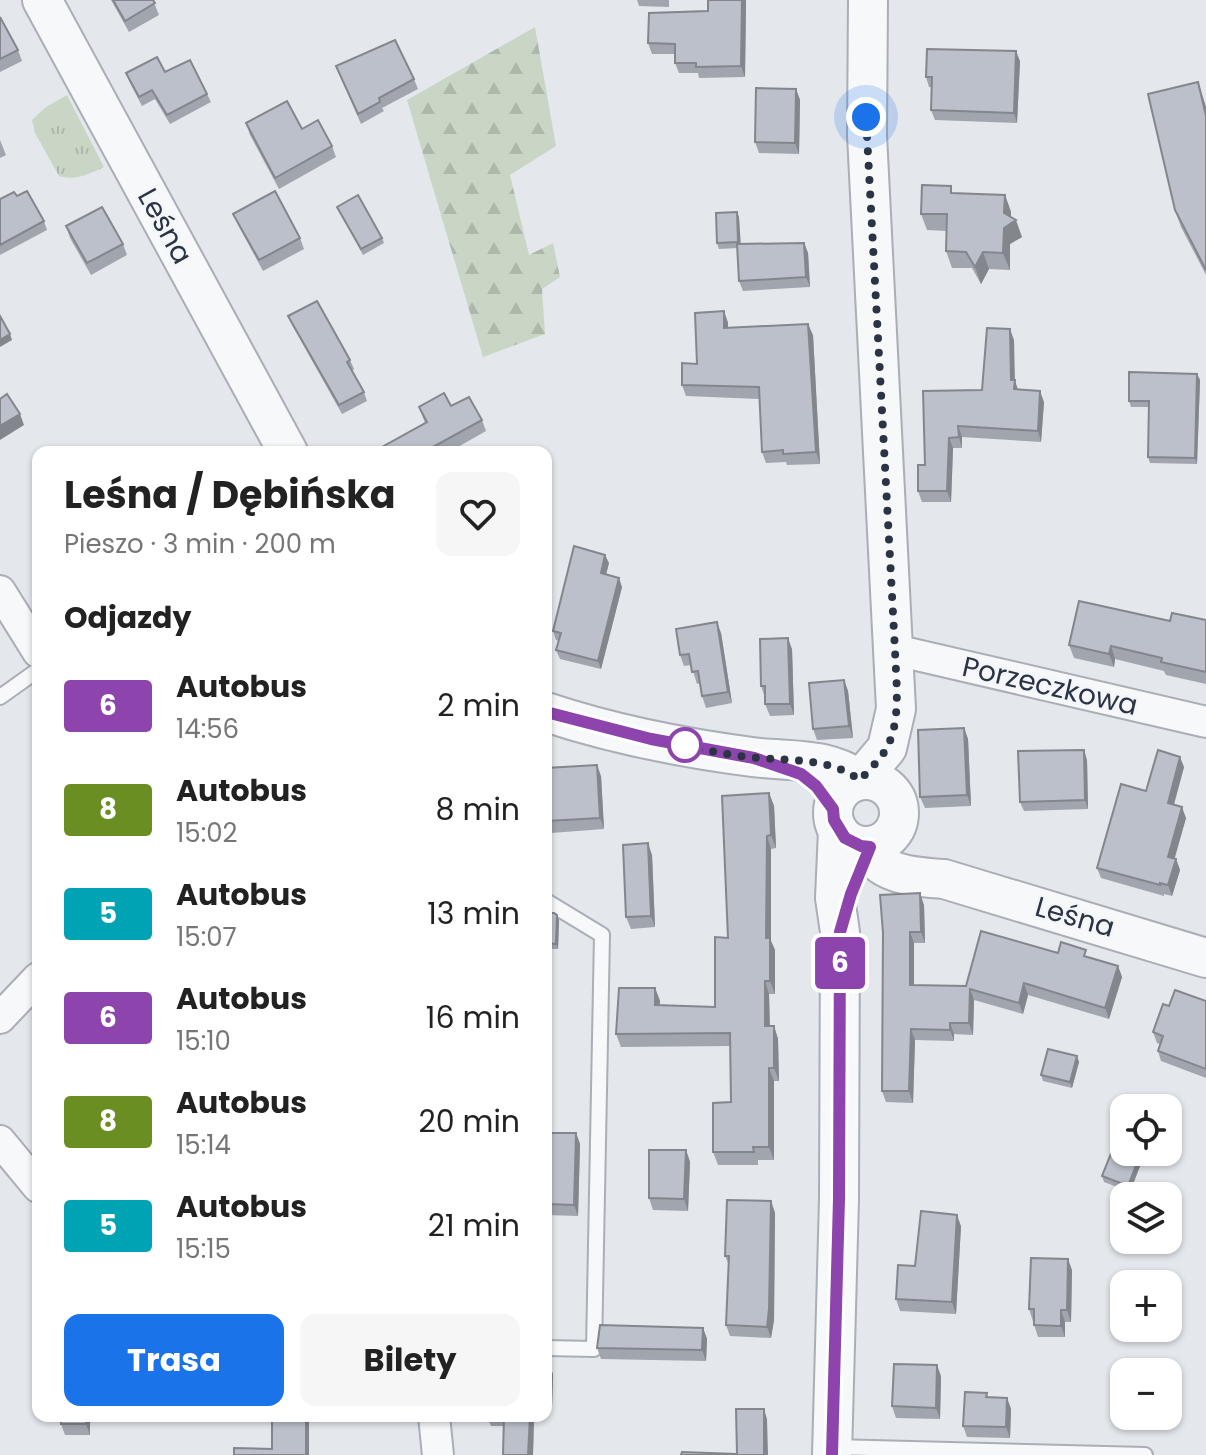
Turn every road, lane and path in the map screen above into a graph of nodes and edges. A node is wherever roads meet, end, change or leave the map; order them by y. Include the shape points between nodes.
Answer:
1 (42, 0) edge
2 (868, 0) edge
3 (285, 446) edge
4 (0, 591) edge
5 (32, 642) edge
6 (895, 650) junction
7 (32, 674) edge
8 (0, 697) edge
9 (896, 709) junction
10 (552, 714) edge
11 (1206, 722) edge
12 (754, 758) junction
13 (860, 780) junction
14 (898, 815) junction
15 (847, 829) junction
16 (944, 879) junction
17 (552, 905) edge
18 (1206, 958) edge
19 (32, 984) edge
20 (0, 1018) edge
21 (0, 1141) edge
22 (32, 1180) edge
23 (552, 1348) edge
24 (435, 1422) edge
25 (832, 1451) edge
26 (438, 1455) edge
27 (1145, 1455) edge

1 - 3 street, Leśna
2 - 6 street via 867,135
4 - 5 street
6 - 9 street
6 - 11 street, Porzeczkowa
7 - 8 lane
9 - 13 street via 887,748
9 - 14 street via 903,737
10 - 12 street, Leśna via 626,734
12 - 13 street, Leśna via 829,765
12 - 15 street, Leśna via 801,774
13 - 14 street via 887,787
13 - 15 street via 841,790
14 - 15 street via 888,836
14 - 16 street, Leśna via 918,859
15 - 16 street, Leśna via 882,866
15 - 25 street via 835,898 840,932 839,1199
16 - 18 street, Leśna
17 - 23 lane via 602,935 594,1349
19 - 20 street
21 - 22 street
24 - 26 street
25 - 27 lane

